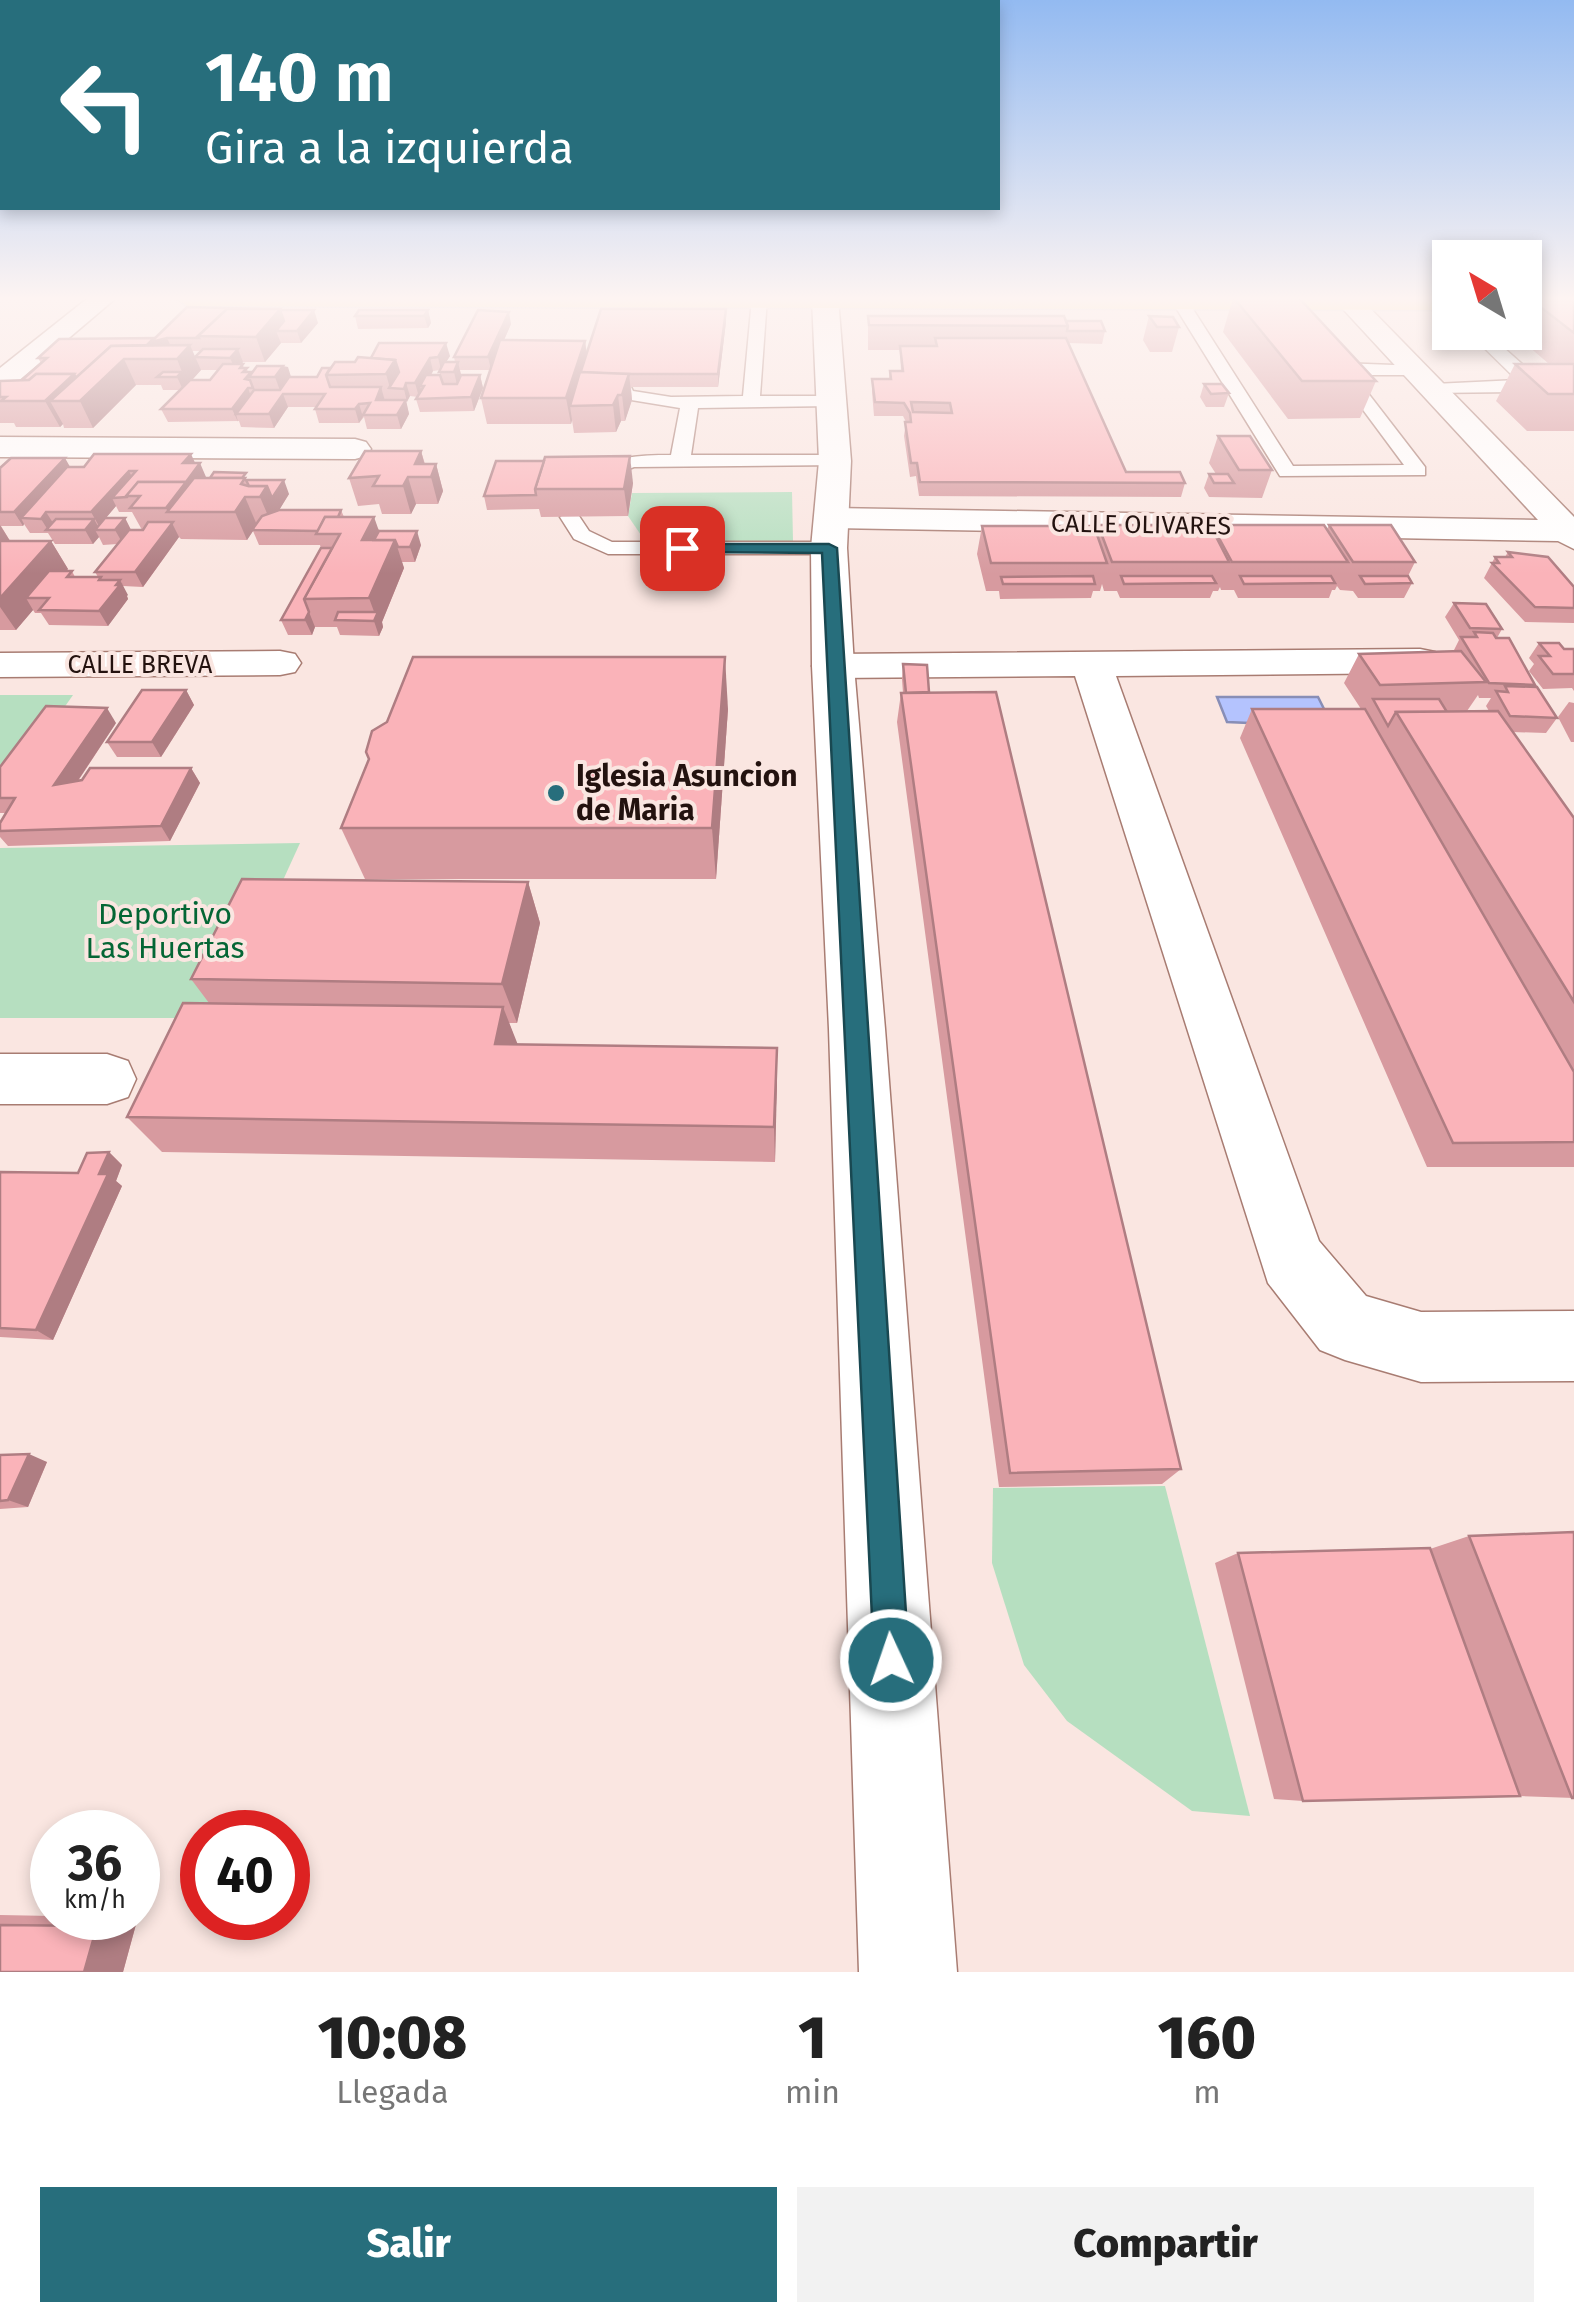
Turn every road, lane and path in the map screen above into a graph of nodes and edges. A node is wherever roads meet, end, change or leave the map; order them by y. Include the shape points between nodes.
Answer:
1 (623, 390) edge
2 (751, 390) edge
3 (831, 390) edge
4 (1236, 390) edge
5 (1357, 390) edge
6 (1435, 390) edge
7 (832, 400) junction
8 (750, 401) junction
9 (690, 403) junction
10 (0, 447) edge
11 (355, 449) dead end
12 (680, 461) junction
13 (579, 484) edge
14 (833, 509) junction
15 (570, 517) edge
16 (1571, 534) edge
17 (1420, 661) edge
18 (280, 663) dead end
19 (1091, 663) junction
20 (0, 665) edge
21 (833, 666) junction
22 (0, 1079) edge
23 (107, 1079) dead end
24 (1574, 1346) edge
25 (908, 1972) edge

1 - 9 lane via 637,398
2 - 8 lane
3 - 7 street
4 - 5 lane via 1287,472 1418,471
6 - 16 street
7 - 8 lane
7 - 14 street
8 - 9 lane
9 - 12 lane
10 - 11 street
12 - 13 lane via 633,461
12 - 14 lane
14 - 15 lane via 608,548 581,536
14 - 16 street, CALLE OLIVARES
14 - 21 street
17 - 19 street
18 - 20 street, CALLE BREVA
19 - 21 street
19 - 24 street via 1292,1260 1346,1326 1422,1347
21 - 25 street
22 - 23 street

